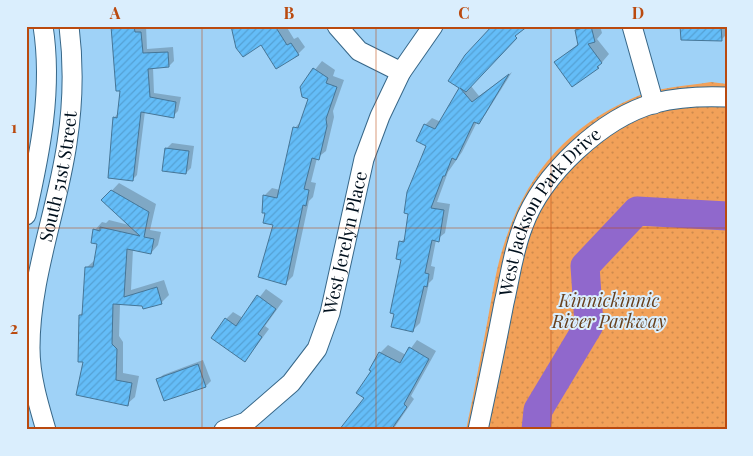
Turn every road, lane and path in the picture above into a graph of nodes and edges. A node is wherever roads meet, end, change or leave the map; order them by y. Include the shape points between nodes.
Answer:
1 (43, 26) edge
2 (69, 26) edge
3 (337, 26) edge
4 (433, 26) edge
5 (632, 26) edge
6 (401, 72) junction
7 (727, 97) edge
8 (46, 99) junction
9 (72, 101) junction
10 (654, 104) junction
11 (26, 216) edge
12 (26, 424) edge
13 (48, 429) edge
14 (224, 430) edge
15 (478, 430) edge

1 - 8 street, South 51st Street
2 - 9 street, South 51st Street
3 - 6 street via 359,50
4 - 6 street, West Jerelyn Place
5 - 10 street
6 - 14 street, West Jerelyn Place via 364,160 330,313 317,349 291,383 246,422
7 - 10 street, West Jackson Park Drive via 701,96
8 - 9 street, South 51st Street
8 - 11 street, South 51st Street via 42,140
9 - 13 street, South 51st Street via 67,145 30,324 34,390
10 - 15 street, West Jackson Park Drive via 616,121 576,150 542,188 523,225 514,254
12 - 13 street

